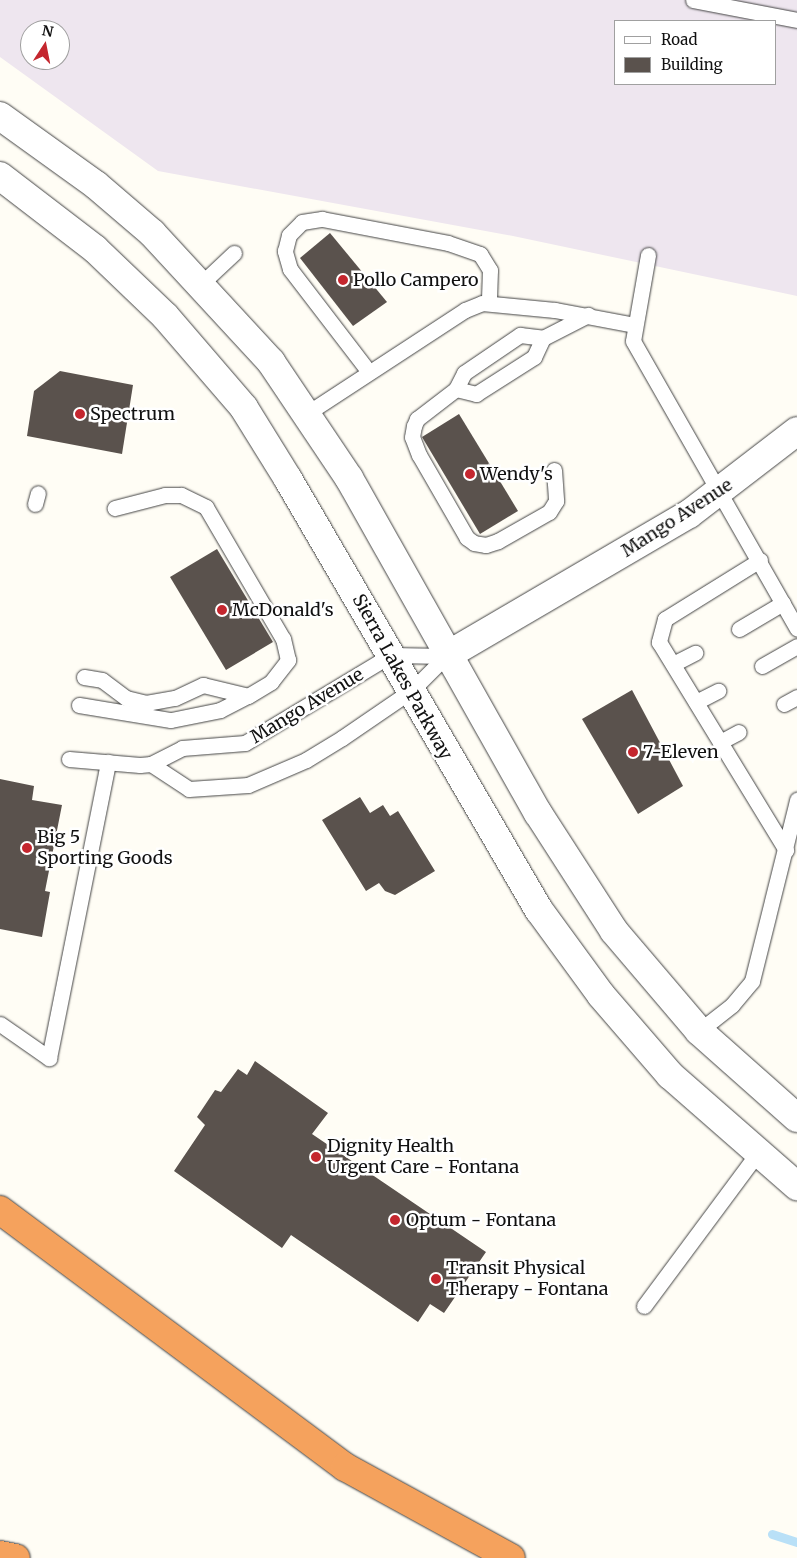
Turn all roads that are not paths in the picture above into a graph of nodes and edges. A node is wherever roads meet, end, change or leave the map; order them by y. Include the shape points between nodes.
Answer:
1 (693, 0) edge
2 (797, 20) edge
3 (0, 116) edge
4 (0, 176) edge
5 (234, 253) dead end
6 (648, 255) dead end
7 (202, 283) junction
8 (489, 303) junction
9 (588, 315) junction
10 (635, 325) junction
11 (543, 338) junction
12 (369, 372) junction
13 (456, 389) junction
14 (306, 414) junction
15 (797, 431) edge
16 (554, 470) dead end
17 (721, 492) junction
18 (115, 508) dead end
19 (760, 560) junction
20 (783, 603) junction
21 (797, 628) edge
22 (739, 630) dead end
23 (797, 646) edge
24 (695, 653) dead end
25 (391, 655) junction
26 (446, 656) junction
27 (673, 664) junction
28 (762, 666) dead end
29 (84, 676) dead end
30 (412, 690) junction
31 (718, 691) dead end
32 (248, 696) junction
33 (797, 696) edge
34 (696, 702) junction
35 (784, 704) dead end
36 (79, 705) dead end
37 (739, 732) dead end
38 (720, 742) junction
39 (69, 759) dead end
40 (108, 762) junction
41 (152, 764) junction
42 (797, 800) edge
43 (786, 850) junction
44 (0, 1024) edge
45 (698, 1031) junction
46 (797, 1118) edge
47 (757, 1154) junction
48 (797, 1186) edge
49 (0, 1210) edge
50 (644, 1306) dead end
51 (0, 1555) edge
52 (16, 1558) edge
53 (511, 1558) edge

1 - 2 lane
3 - 7 street via 96,185
4 - 25 street, Sierra Lakes Parkway via 95,249 165,316 244,408
5 - 7 lane
6 - 10 lane
7 - 14 street via 271,362
8 - 9 lane
8 - 12 lane via 465,310
8 - 12 lane via 490,270 480,254 448,243 322,219 302,222 289,235 285,250 290,270
9 - 10 lane
9 - 11 lane
10 - 17 lane via 633,341
11 - 13 lane via 520,335 464,373
11 - 13 lane via 534,357 476,394
12 - 14 lane
13 - 16 lane via 417,419 412,437 467,538 486,545 549,512 556,501
14 - 26 street via 349,478
15 - 17 street, Mango Avenue
17 - 19 lane
17 - 26 street, Mango Avenue
18 - 32 lane via 165,495 181,495 206,507 288,650 281,673
19 - 20 lane
19 - 27 lane via 665,619 659,642
20 - 21 lane
20 - 22 lane
23 - 28 lane
24 - 27 lane
25 - 26 lane
25 - 30 street, Sierra Lakes Parkway
25 - 41 lane, Mango Avenue via 245,743 182,748
26 - 30 lane, Mango Avenue
26 - 45 street via 538,813 614,931
27 - 34 lane
29 - 32 lane via 102,680 126,698 146,703 175,698 203,685
30 - 41 lane, Mango Avenue via 306,760 248,785 190,789
30 - 47 street, Sierra Lakes Parkway via 439,743 539,910 601,994 670,1075
31 - 34 lane
32 - 36 lane via 220,710 171,720
33 - 35 lane
34 - 38 lane
37 - 38 lane
38 - 43 lane
39 - 40 lane
40 - 41 lane
40 - 44 lane via 49,1058
42 - 43 lane
43 - 45 lane via 752,981 732,1005
45 - 46 street
47 - 48 street, Sierra Lakes Parkway
47 - 50 lane
49 - 53 highway via 345,1466
51 - 52 highway

